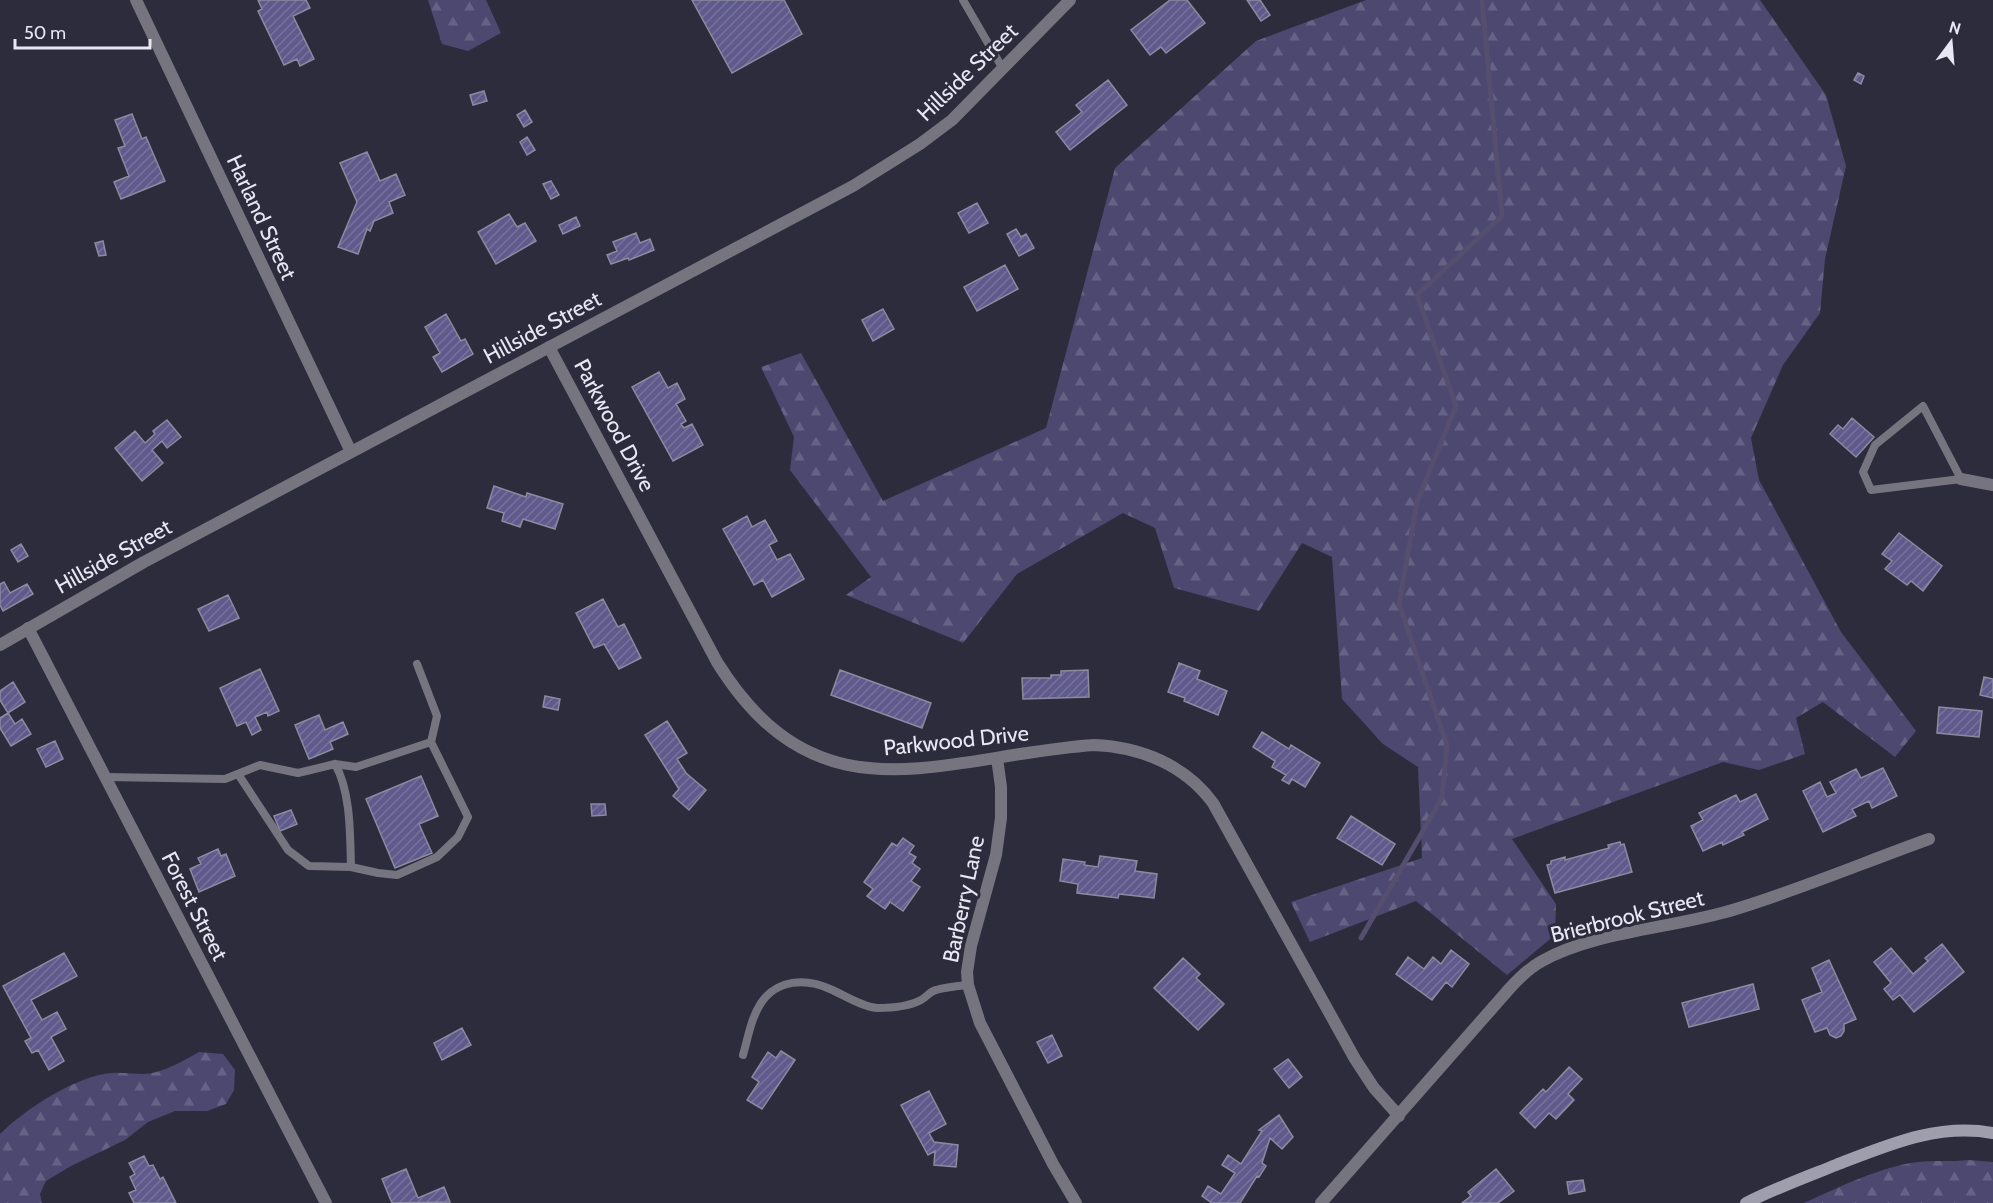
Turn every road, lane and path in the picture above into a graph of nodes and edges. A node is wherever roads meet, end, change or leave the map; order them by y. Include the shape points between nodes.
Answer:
1 (136, 0) edge
2 (963, 0) edge
3 (1070, 0) edge
4 (1003, 69) junction
5 (549, 348) junction
6 (351, 452) junction
7 (1961, 478) junction
8 (1993, 485) edge
9 (28, 628) junction
10 (0, 645) edge
11 (417, 664) dead end
12 (431, 742) junction
13 (997, 758) junction
14 (335, 764) junction
15 (238, 774) junction
16 (105, 777) junction
17 (1929, 839) dead end
18 (351, 867) junction
19 (968, 985) junction
20 (743, 1055) dead end
21 (1399, 1116) junction
22 (1993, 1133) edge
23 (326, 1203) edge
24 (1076, 1203) edge
25 (1321, 1203) edge
26 (1746, 1203) edge

1 - 6 street, Harland Street
2 - 4 lane
3 - 4 street, Hillside Street
4 - 5 street, Hillside Street via 938,132 853,186
5 - 6 street, Hillside Street
5 - 13 street, Parkwood Drive via 717,662 741,697 768,726 813,753 862,768 912,769
6 - 9 street, Hillside Street
7 - 7 lane via 1923,405 1875,445 1863,472 1872,490
7 - 8 street
9 - 10 street, Hillside Street
9 - 16 street, Forest Street
11 - 12 lane via 437,716
12 - 14 lane via 356,767
12 - 18 lane via 468,817 458,837 437,857 397,875
13 - 19 street, Barberry Lane via 1001,818 996,855 970,946
13 - 21 street, Parkwood Drive via 1108,745 1153,757 1192,780 1222,818 1364,1074
14 - 15 lane via 298,773 261,765
14 - 18 lane via 342,776
15 - 16 lane via 225,779
15 - 18 lane via 288,850 309,866
16 - 23 street, Forest Street
17 - 21 street, Brierbrook Street via 1746,906 1591,942 1541,961 1519,978
19 - 20 lane via 934,990 913,1003 873,1008 825,987 793,982 767,996 760,1005
19 - 24 street, Barberry Lane via 980,1023
21 - 25 street, Brierbrook Street
22 - 26 main road via 1949,1130 1919,1135

